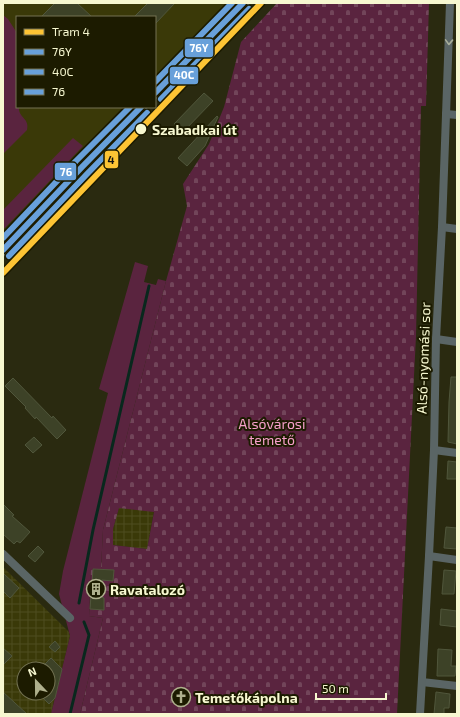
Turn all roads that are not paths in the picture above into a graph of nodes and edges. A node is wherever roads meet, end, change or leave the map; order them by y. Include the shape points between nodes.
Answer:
1 (243, 3) edge
2 (450, 3) edge
3 (156, 92) edge
4 (140, 108) edge
5 (446, 114) junction
6 (457, 115) edge
7 (442, 227) junction
8 (457, 229) edge
9 (3, 250) edge
10 (436, 339) junction
11 (457, 342) edge
12 (434, 450) junction
13 (457, 453) edge
14 (3, 554) edge
15 (429, 556) junction
16 (457, 560) edge
17 (70, 618) dead end
18 (422, 682) junction
19 (457, 686) edge
20 (420, 714) edge

1 - 3 main road
2 -> 5 street, Alsó-nyomási sor
4 - 9 main road
5 - 6 street
5 - 7 street, Alsó-nyomási sor
7 - 8 street
7 - 10 street, Alsó-nyomási sor
10 - 11 street
10 - 12 street, Alsó-nyomási sor
12 - 13 street
12 - 15 street, Alsó-nyomási sor
14 - 17 street
15 - 16 street
15 - 18 street, Alsó-nyomási sor
18 - 19 street
18 - 20 street, Alsó-nyomási sor

